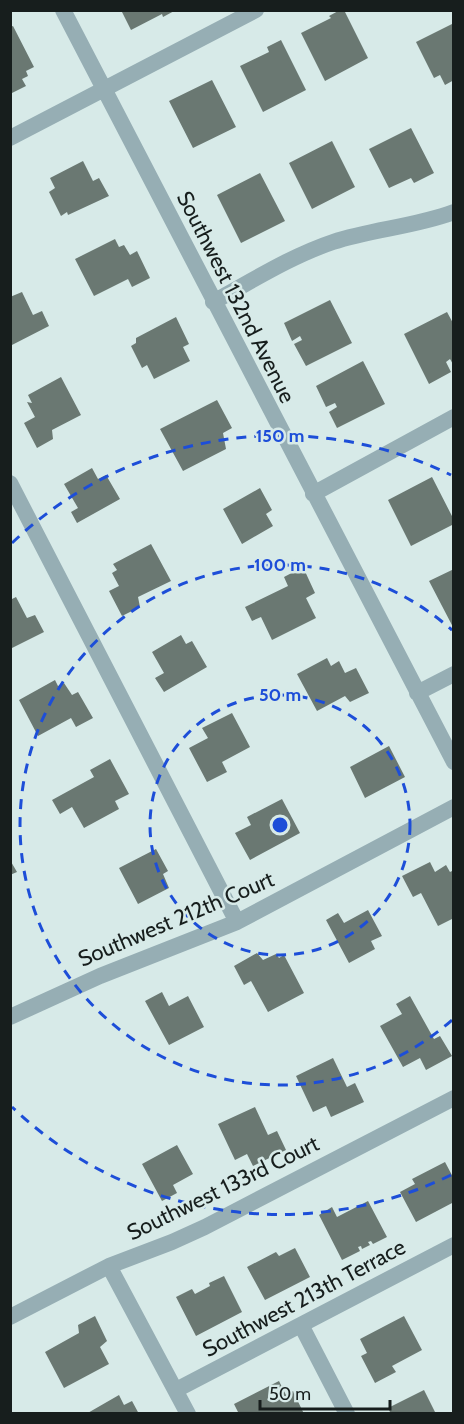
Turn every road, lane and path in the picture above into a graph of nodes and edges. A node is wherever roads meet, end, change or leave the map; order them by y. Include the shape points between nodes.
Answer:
1 (63, 10) edge
2 (256, 10) edge
3 (103, 89) junction
4 (10, 138) edge
5 (453, 212) edge
6 (213, 302) junction
7 (453, 417) edge
8 (10, 483) edge
9 (313, 494) junction
10 (453, 674) edge
11 (417, 693) junction
12 (453, 762) edge
13 (453, 807) edge
14 (237, 922) junction
15 (10, 1017) edge
16 (453, 1098) edge
17 (453, 1245) edge
18 (110, 1266) junction
19 (10, 1317) edge
20 (301, 1325) junction
21 (176, 1390) junction
22 (188, 1413) edge
23 (347, 1413) edge

1 - 3 street, Southwest 132nd Avenue
2 - 3 street
3 - 4 street
3 - 6 street, Southwest 132nd Avenue
5 - 6 street via 314,249
6 - 9 street, Southwest 132nd Avenue
7 - 9 street
8 - 14 street
9 - 11 street, Southwest 132nd Avenue
10 - 11 street
11 - 12 street, Southwest 132nd Avenue
13 - 14 street, Southwest 212th Court
14 - 15 street, Southwest 212th Court via 100,976
16 - 18 street, Southwest 133rd Court via 205,1227
17 - 20 street, Southwest 213th Terrace
18 - 19 street, Southwest 133rd Court
18 - 21 street
20 - 21 street, Southwest 213th Terrace
20 - 23 street
21 - 22 street

